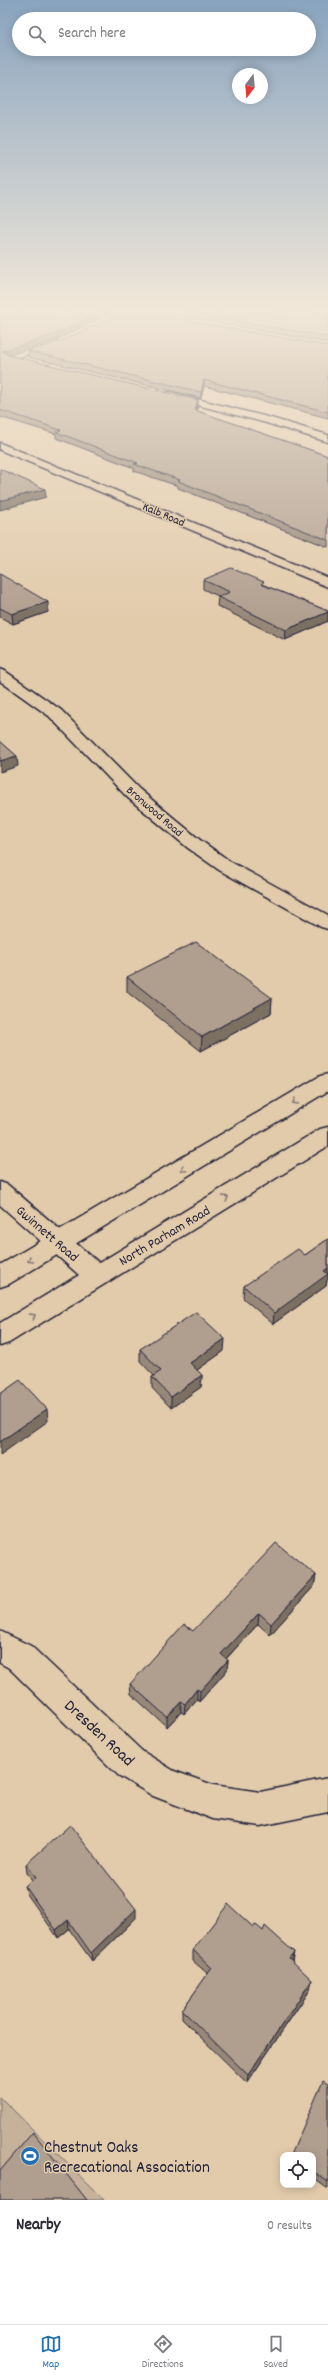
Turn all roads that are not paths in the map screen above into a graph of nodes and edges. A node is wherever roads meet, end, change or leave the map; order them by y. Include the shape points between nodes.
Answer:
1 (247, 415) edge
2 (328, 439) edge
3 (0, 446) edge
4 (328, 582) edge
5 (0, 674) edge
6 (328, 924) edge
7 (328, 1081) edge
8 (328, 1135) edge
9 (0, 1190) edge
10 (59, 1242) junction
11 (97, 1276) junction
12 (0, 1277) edge
13 (0, 1336) edge
14 (0, 1646) edge
15 (328, 1795) edge

1 - 2 main road
3 - 4 main road, Kalb Road
5 - 6 main road, Bronwood Road via 55,713 133,793 194,844 231,870
7 -> 10 main road
11 -> 8 main road, North Parham Road
9 - 10 main road, Gwinnett Road
10 - 11 main road, Gwinnett Road
10 -> 12 main road
13 -> 11 main road, North Parham Road
14 - 15 main road, Dresden Road via 20,1657 130,1763 165,1784 213,1802 260,1809

